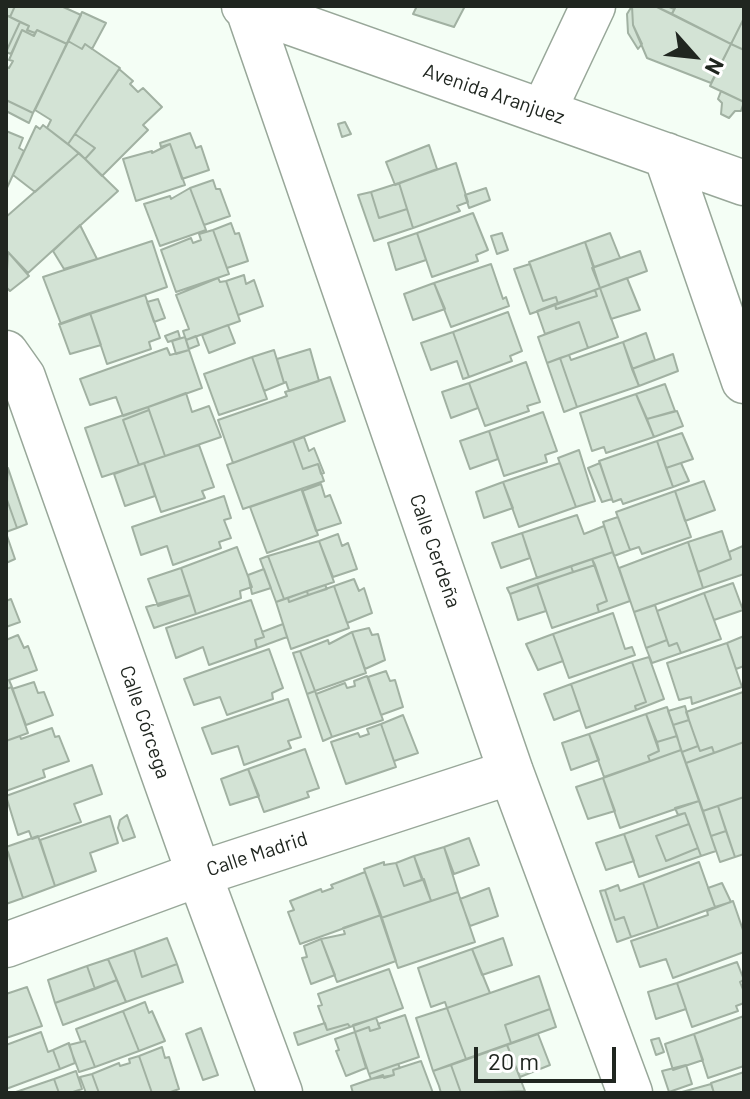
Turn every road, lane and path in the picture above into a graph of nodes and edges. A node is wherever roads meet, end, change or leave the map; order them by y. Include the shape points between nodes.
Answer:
1 (246, 6) edge
2 (593, 6) edge
3 (543, 112) junction
4 (666, 155) junction
5 (744, 183) edge
6 (6, 353) edge
7 (744, 381) edge
8 (511, 772) junction
9 (199, 874) junction
10 (6, 945) edge
11 (280, 1093) edge
12 (630, 1093) edge

1 - 3 street, Avenida Aranjuez
1 - 8 street, Calle Cerdeña
2 - 3 street
3 - 4 street, Avenida Aranjuez
4 - 5 street, Avenida Aranjuez
4 - 7 street
6 - 9 street, Calle Córcega via 23,377
8 - 9 street, Calle Madrid
8 - 12 street, Calle Cerdeña
9 - 10 street, Calle Madrid
9 - 11 street, Calle Córcega

